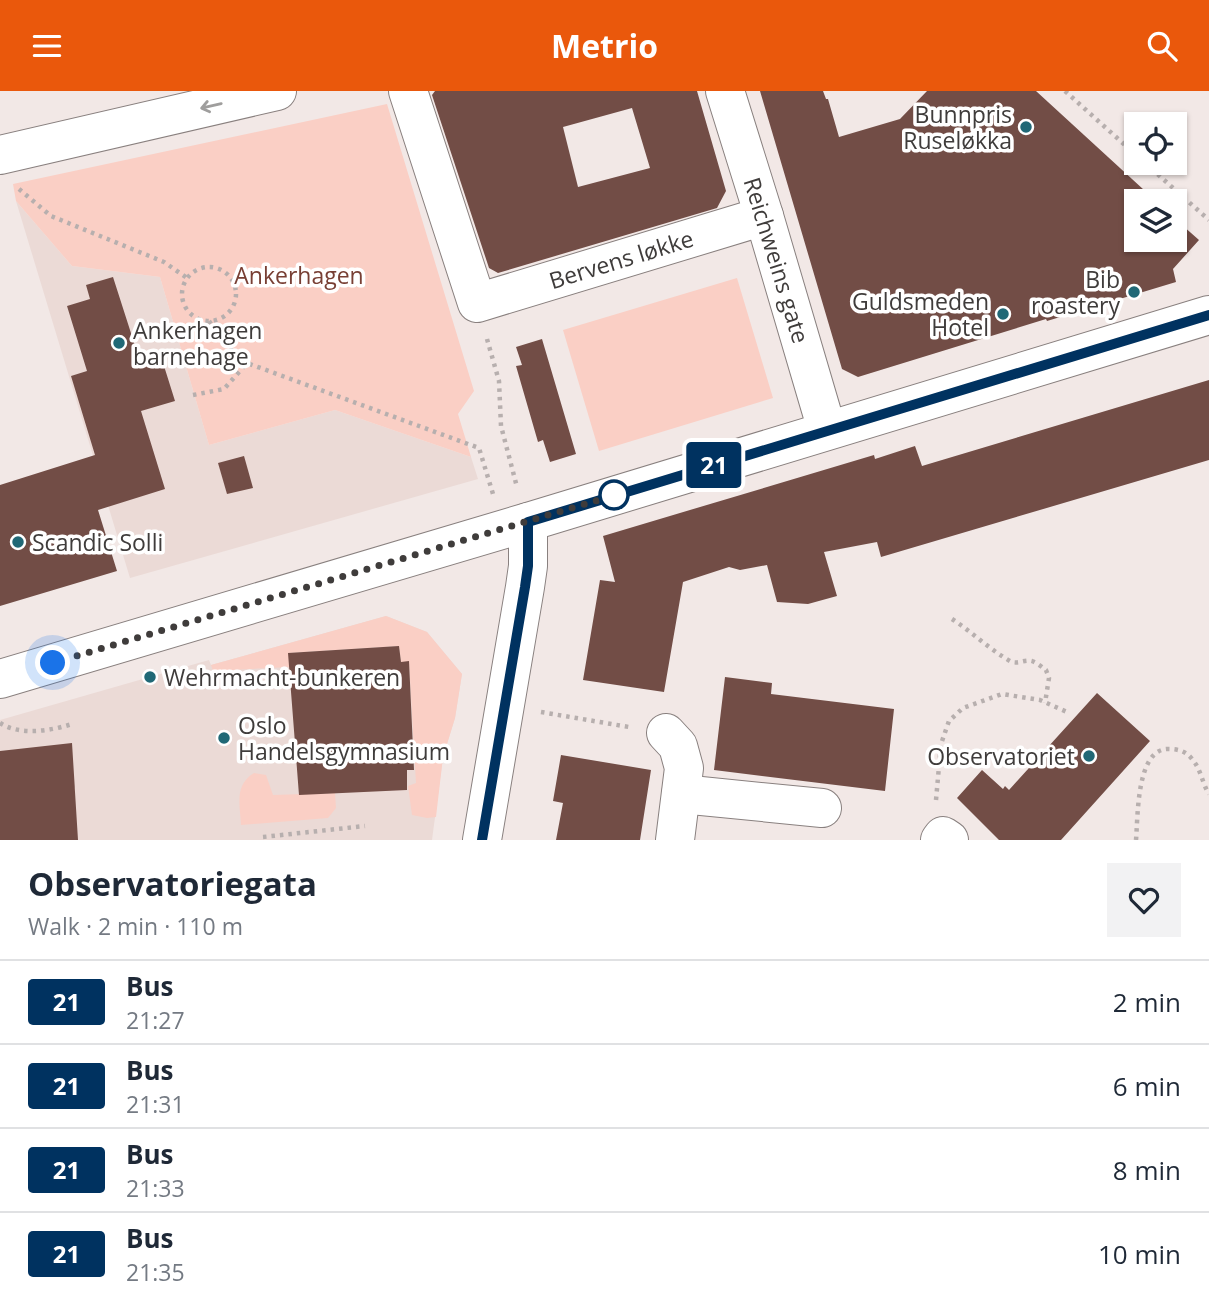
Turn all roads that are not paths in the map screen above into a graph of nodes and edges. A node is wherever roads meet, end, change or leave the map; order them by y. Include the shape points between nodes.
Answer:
1 (277, 91) edge
2 (408, 91) edge
3 (724, 91) edge
4 (7, 169) edge
5 (764, 216) junction
6 (1209, 315) edge
7 (827, 431) junction
8 (528, 522) junction
9 (0, 679) edge
10 (648, 730) road end
11 (681, 794) junction
12 (822, 808) dead end
13 (482, 840) edge
14 (675, 840) edge

1 -> 4 street
2 - 5 street, Bervens løkke via 477,303
3 - 5 street, Reichweins gate
5 - 7 street, Reichweins gate
6 - 7 street
7 - 8 street
8 - 9 street
8 - 13 street via 525,587
10 - 11 street via 678,746 684,768
11 - 12 street
11 - 14 street

